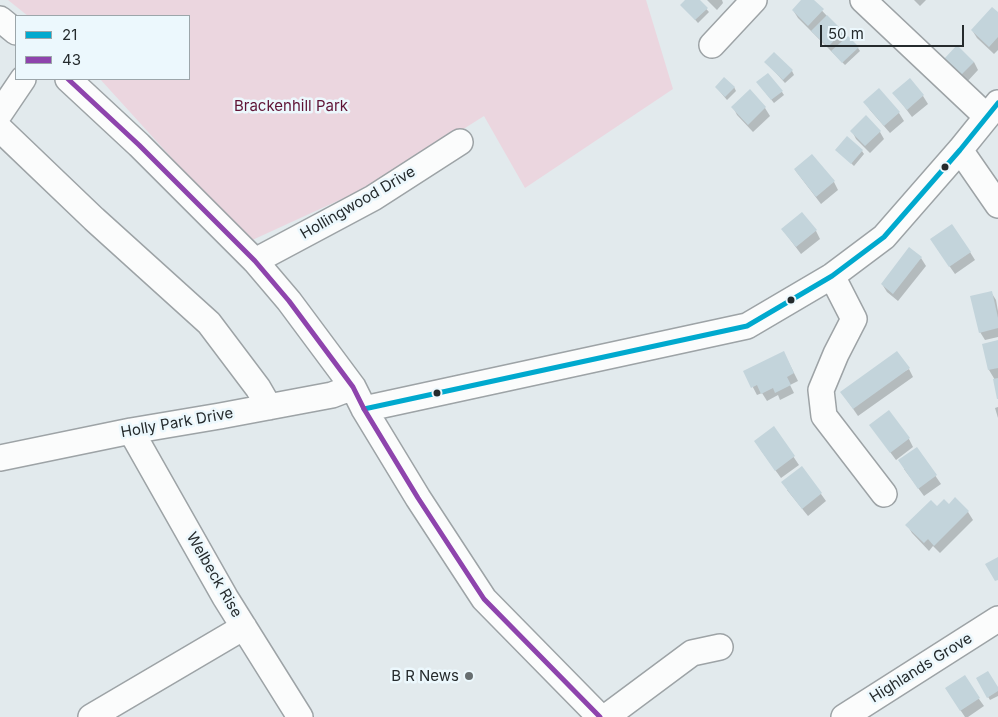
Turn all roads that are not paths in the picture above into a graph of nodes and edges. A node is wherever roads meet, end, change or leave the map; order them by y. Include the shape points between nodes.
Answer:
1 (754, 0) edge
2 (863, 0) edge
3 (0, 18) edge
4 (15, 31) edge
5 (712, 45) dead end
6 (22, 80) edge
7 (69, 80) edge
8 (992, 109) edge
9 (0, 113) edge
10 (0, 129) edge
11 (460, 142) dead end
12 (960, 150) junction
13 (998, 205) edge
14 (255, 261) junction
15 (832, 276) junction
16 (353, 387) junction
17 (269, 407) junction
18 (364, 409) junction
19 (131, 431) junction
20 (0, 458) edge
21 (884, 494) dead end
22 (998, 619) edge
23 (244, 627) junction
24 (720, 647) dead end
25 (91, 717) edge
26 (300, 717) edge
27 (600, 717) edge
28 (606, 717) edge
29 (844, 717) edge

1 - 5 street
2 - 8 street
3 - 4 street
6 - 9 street
7 - 14 street
8 - 12 street
10 - 17 street via 209,323
11 - 14 street, Hollingwood Drive via 373,198
12 - 13 street
12 - 15 street via 884,237
14 - 16 street via 290,301
15 - 18 street via 747,326
15 - 21 street via 854,319 822,390 824,416
16 - 17 street, Holly Park Drive via 332,395
16 - 18 street
17 - 19 street, Holly Park Drive
18 - 27 street via 484,599
19 - 20 street, Holly Park Drive
19 - 23 street, Welbeck Rise
22 - 29 street, Highlands Grove
23 - 25 street
23 - 26 street, Welbeck Rise
24 - 28 street via 692,653

